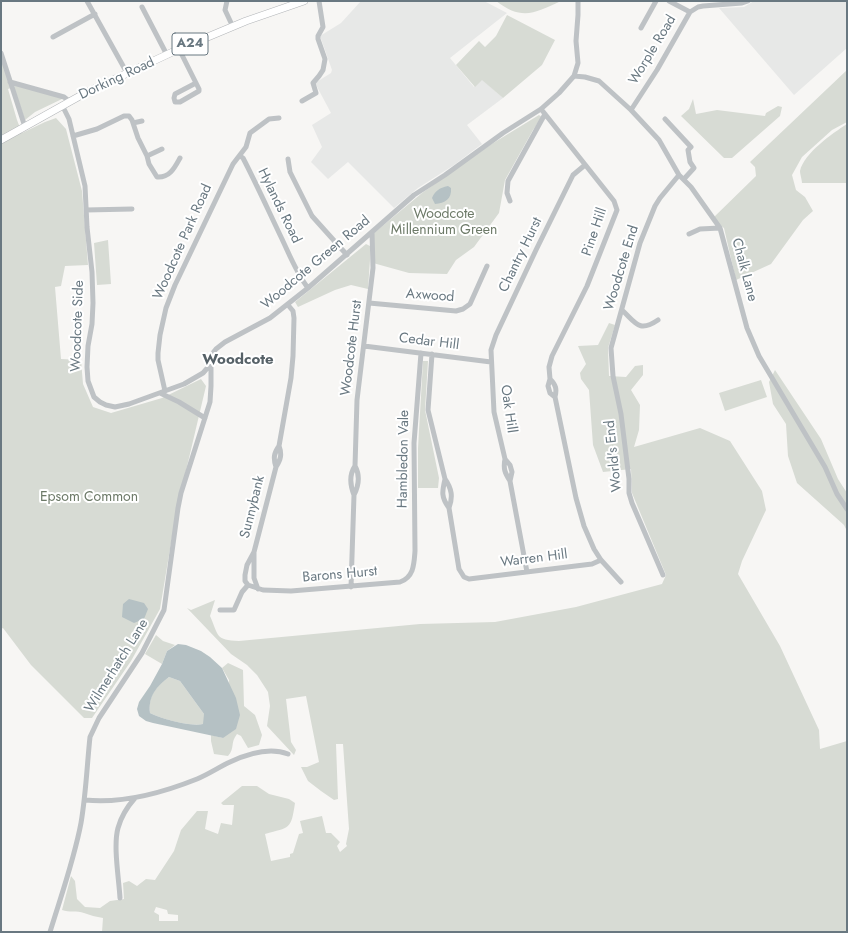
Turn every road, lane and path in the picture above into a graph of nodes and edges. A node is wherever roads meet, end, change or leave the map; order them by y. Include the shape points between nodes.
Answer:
1 (87, 1) edge
2 (227, 1) edge
3 (304, 1) edge
4 (319, 1) edge
5 (578, 1) edge
6 (656, 1) edge
7 (669, 1) edge
8 (748, 1) edge
9 (293, 3) edge
10 (142, 7) dead end
11 (690, 12) junction
12 (94, 14) junction
13 (233, 27) junction
14 (641, 28) dead end
15 (53, 37) dead end
16 (179, 49) junction
17 (1, 53) edge
18 (167, 55) junction
19 (128, 73) junction
20 (574, 76) junction
21 (10, 82) junction
22 (196, 83) junction
23 (69, 101) junction
24 (302, 101) dead end
25 (62, 105) junction
26 (541, 109) junction
27 (631, 110) junction
28 (545, 114) junction
29 (279, 118) dead end
30 (665, 119) dead end
31 (142, 121) dead end
32 (133, 123) junction
33 (25, 126) junction
34 (73, 136) junction
35 (1, 140) edge
36 (162, 149) dead end
37 (147, 156) junction
38 (240, 156) junction
39 (180, 158) dead end
40 (288, 160) dead end
41 (585, 165) junction
42 (679, 175) junction
43 (684, 179) junction
44 (510, 201) dead end
45 (132, 209) dead end
46 (86, 210) junction
47 (720, 228) junction
48 (372, 232) junction
49 (689, 234) dead end
50 (347, 255) junction
51 (487, 266) dead end
52 (308, 288) junction
53 (369, 303) junction
54 (288, 305) junction
55 (622, 310) junction
56 (658, 320) dead end
57 (364, 346) junction
58 (421, 353) junction
59 (432, 354) junction
60 (491, 362) junction
61 (210, 364) junction
62 (613, 376) joint
63 (163, 392) junction
64 (205, 418) junction
65 (446, 479) junction
66 (449, 508) junction
67 (847, 509) edge
68 (254, 552) junction
69 (601, 560) junction
70 (414, 565) joint
71 (527, 572) junction
72 (663, 575) dead end
73 (621, 582) dead end
74 (248, 585) junction
75 (351, 586) junction
76 (258, 589) junction
77 (220, 610) dead end
78 (288, 754) dead end
79 (135, 798) junction
80 (85, 800) junction
81 (120, 898) dead end
82 (50, 932) edge

1 - 12 street
2 - 13 street via 225,10
3 - 9 highway, Dorking Road / A24
4 - 24 street via 323,27 318,39 324,64 313,83 316,93
5 - 20 street via 578,63
6 - 14 street
7 - 11 street
8 - 11 street, Worple Road via 703,6
9 - 13 highway, Dorking Road / A24
10 - 18 street
11 - 27 street, Worple Road
12 - 15 street
12 - 19 street
13 - 16 highway, Dorking Road / A24
16 - 18 highway, Dorking Road / A24
16 - 22 street
17 - 21 street
18 - 19 highway, Dorking Road / A24
19 - 23 highway, Dorking Road / A24
20 - 26 street, Woodcote Green Road
20 - 27 street, Chalk Lane via 599,81
21 - 23 street via 64,96
21 - 33 street
22 - 22 street via 198,92 175,102 175,94
23 - 25 highway, Dorking Road / A24
25 - 33 highway, Dorking Road / A24
25 - 34 street, Woodcote Side
26 - 28 street, Pine Hill
26 - 48 street, Woodcote Green Road via 414,195
27 - 42 street, Chalk Lane via 659,140
28 - 41 street, Pine Hill
28 - 44 street via 508,181 507,193
29 - 38 street, Woodcote Park Road via 269,119 252,131
30 - 43 street via 691,147 688,150 694,168
31 - 32 street
32 - 34 street via 131,118 124,116 97,129
32 - 37 street
33 - 35 highway, Dorking Road / A24
34 - 46 street, Woodcote Side via 85,186
36 - 37 street
37 - 39 street via 155,174 160,177 171,172
38 - 52 street, Hylands Road
38 - 63 street, Woodcote Park Road via 233,164 169,300 158,352
40 - 50 street via 290,172 312,216
41 - 60 street, Chantry Hurst via 573,175 536,250 496,335 491,350
41 - 69 street, Pine Hill via 614,201 617,210 587,286 549,367 550,379 556,385 555,397 576,498 584,526
42 - 43 street, Chalk Lane
42 - 55 street, Woodcote End via 658,202 643,235
43 - 47 street, Chalk Lane
45 - 46 street
46 - 63 street, Woodcote Side via 93,286 87,367 91,390 100,402 115,407
47 - 49 street via 700,229
47 - 67 street, Chalk Lane via 750,338
48 - 50 street, Woodcote Green Road
48 - 53 street, Woodcote Hurst via 373,268
50 - 52 street, Woodcote Green Road
51 - 53 street, Axwood via 470,304 463,309 456,311
52 - 54 street, Woodcote Green Road
53 - 57 street, Woodcote Hurst
54 - 61 street, Woodcote Green Road via 270,318 221,344 212,354
54 - 68 street, Sunnybank via 293,311 294,318 290,385 279,446 274,452 276,466
55 - 56 street via 642,326 649,326
55 - 62 street, Woodcote End via 611,348
57 - 58 street, Cedar Hill
57 - 75 street, Woodcote Hurst via 357,400 355,466 358,487 354,495
58 - 59 street, Cedar Hill
58 - 70 street, Hambledon Vale via 414,443
59 - 60 street, Cedar Hill
59 - 65 street via 428,410
60 - 71 street, Oak Hill via 494,412 505,459 512,472 510,481
61 - 63 street, Woodcote Side via 195,378
61 - 64 street, Wilmerhatch Lane via 210,402
62 - 72 street, World's End via 621,414 629,493
63 - 64 street
64 - 80 street, Wilmerhatch Lane via 178,508 164,610 142,653 92,731 88,749
65 - 66 street via 452,499
65 - 66 street via 442,491
66 - 71 street, Warren Hill via 459,569 464,577 469,579
68 - 74 street, Sunnybank via 245,575
68 - 76 street, Sunnybank via 254,578
69 - 71 street, Warren Hill via 592,564
69 - 73 street, Pine Hill
70 - 75 street, Barons Hurst via 406,580
74 - 76 street
74 - 77 street via 234,610
75 - 76 street, Barons Hurst via 291,591
78 - 79 street via 278,750 245,756 197,779
79 - 80 street
79 - 81 street via 127,808 118,829 116,843
80 - 82 street, Wilmerhatch Lane via 70,872

